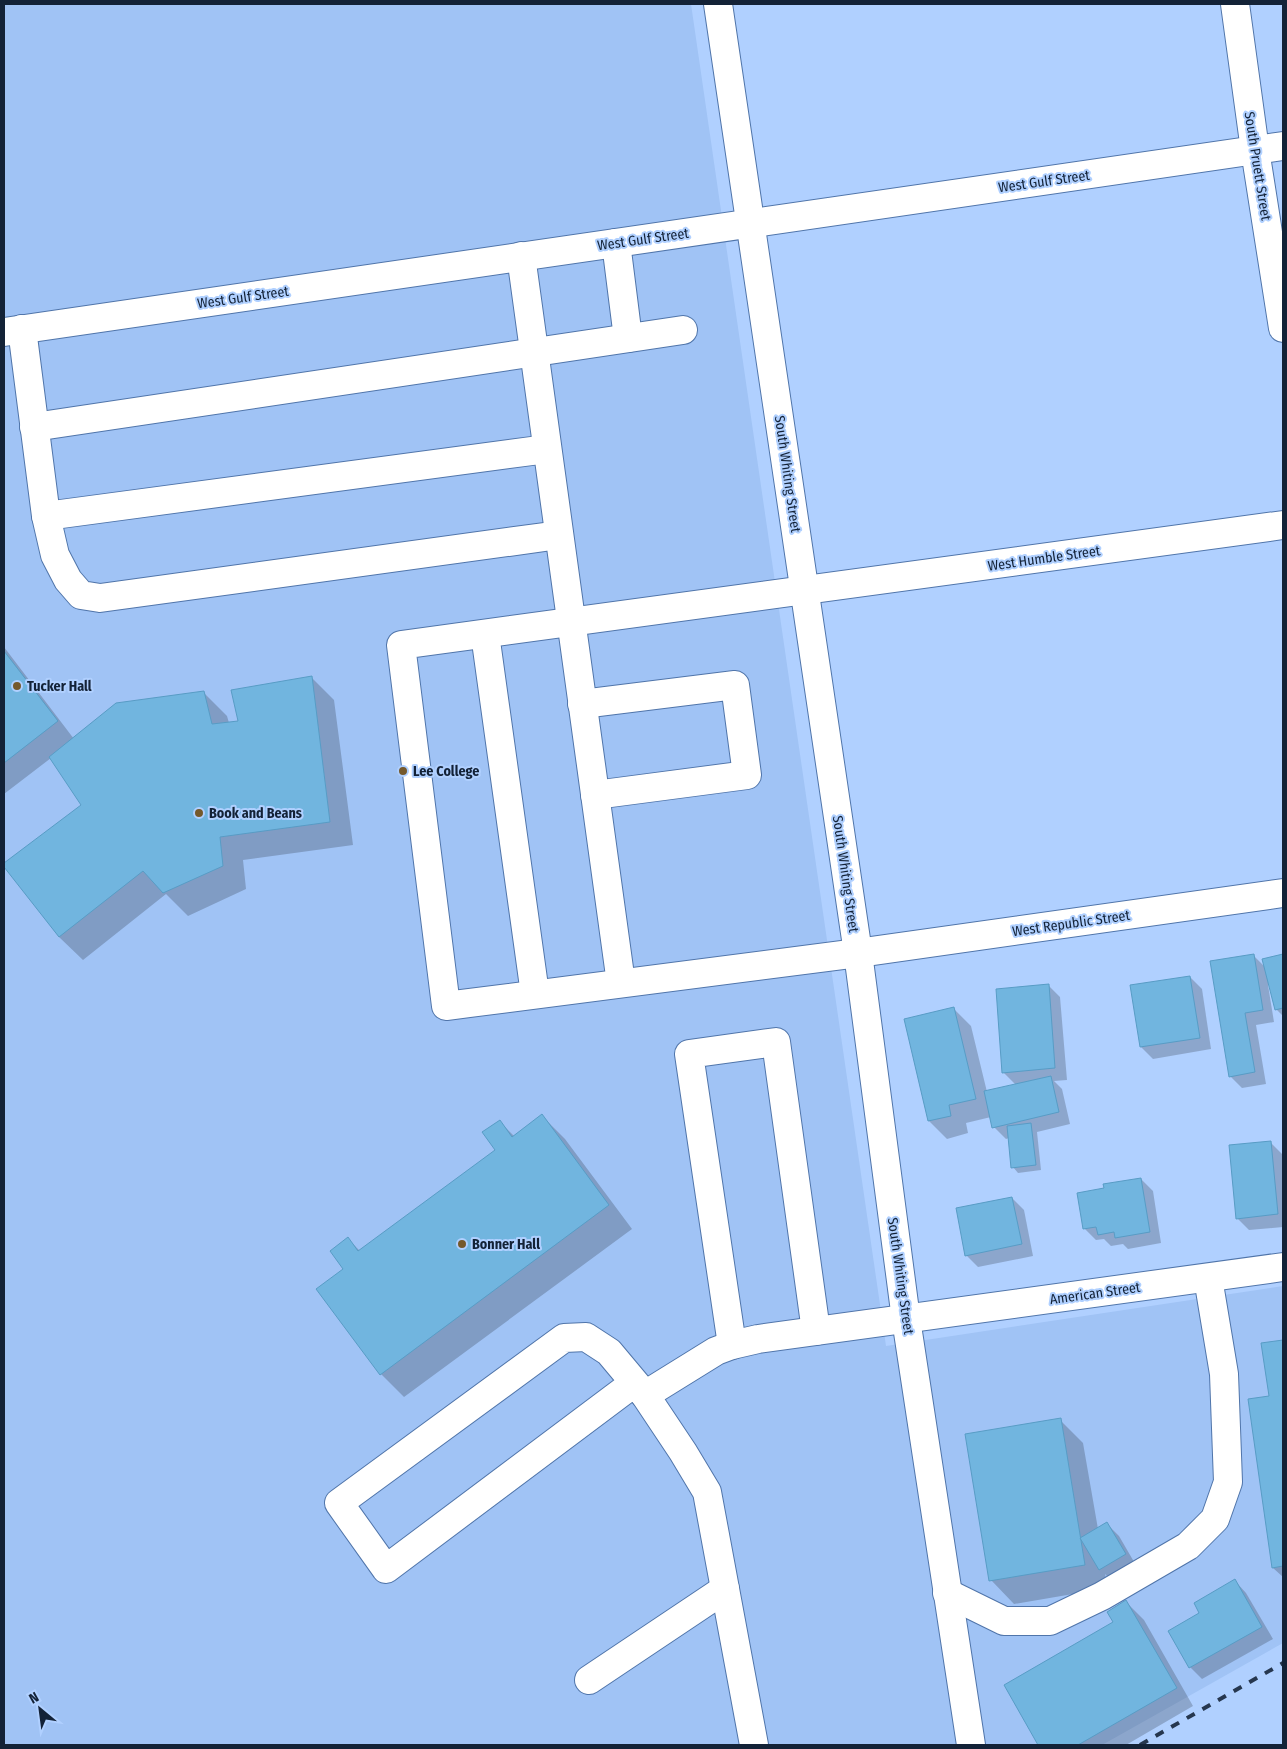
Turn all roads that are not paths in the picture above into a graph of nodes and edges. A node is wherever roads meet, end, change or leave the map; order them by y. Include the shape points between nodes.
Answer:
1 (718, 4) edge
2 (1235, 4) edge
3 (1283, 146) edge
4 (1255, 150) junction
5 (751, 223) junction
6 (616, 242) junction
7 (521, 256) junction
8 (1283, 328) edge
9 (683, 330) dead end
10 (13, 331) edge
11 (628, 338) junction
12 (533, 352) junction
13 (34, 427) junction
14 (547, 449) junction
15 (46, 516) junction
16 (1283, 524) edge
17 (559, 535) junction
18 (805, 591) junction
19 (571, 622) junction
20 (485, 634) junction
21 (582, 704) junction
22 (595, 795) junction
23 (1283, 893) edge
24 (858, 953) junction
25 (621, 983) junction
26 (535, 994) junction
27 (1283, 1267) edge
28 (1208, 1278) junction
29 (906, 1319) junction
30 (816, 1331) junction
31 (732, 1345) junction
32 (639, 1389) junction
33 (725, 1589) junction
34 (948, 1593) junction
35 (589, 1680) dead end
36 (754, 1745) edge
37 (971, 1745) edge

1 - 5 street, South Whiting Street
2 - 4 street, South Pruett Street
3 - 4 street, West Gulf Street
4 - 5 street, West Gulf Street
4 - 8 street, South Pruett Street
5 - 6 street, West Gulf Street
5 - 18 street, South Whiting Street
6 - 7 street, West Gulf Street
6 - 11 street
7 - 10 street, West Gulf Street
7 - 12 street
9 - 11 street
10 - 13 street
11 - 12 street
12 - 13 street
12 - 14 street
13 - 15 street
14 - 15 street
14 - 17 street
15 - 17 street via 54,555 68,580 81,595 100,598
16 - 18 street, West Humble Street
17 - 19 street
18 - 19 street, West Humble Street
18 - 24 street, South Whiting Street
19 - 20 street, West Humble Street
19 - 21 street
20 - 26 street
20 - 26 street, West Humble Street via 401,645 446,1006
21 - 22 street
21 - 22 street via 735,686 747,775
22 - 25 street
23 - 24 street, West Republic Street
24 - 25 street, West Republic Street
24 - 29 street, South Whiting Street
25 - 26 street, West Republic Street
27 - 28 street, American Street
28 - 29 street, American Street
28 - 34 street via 1224,1374 1228,1482 1215,1519 1188,1546 1102,1596 1050,1621 1004,1622
29 - 30 street, American Street
29 - 34 street, South Whiting Street
30 - 31 street, American Street
30 - 31 street via 776,1042 689,1054
31 - 32 street, American Street
32 - 32 street, American Street via 609,1352 586,1337 564,1338 339,1503 386,1568
32 - 33 street via 707,1492
33 - 35 street
33 - 36 street
34 - 37 street, South Whiting Street

